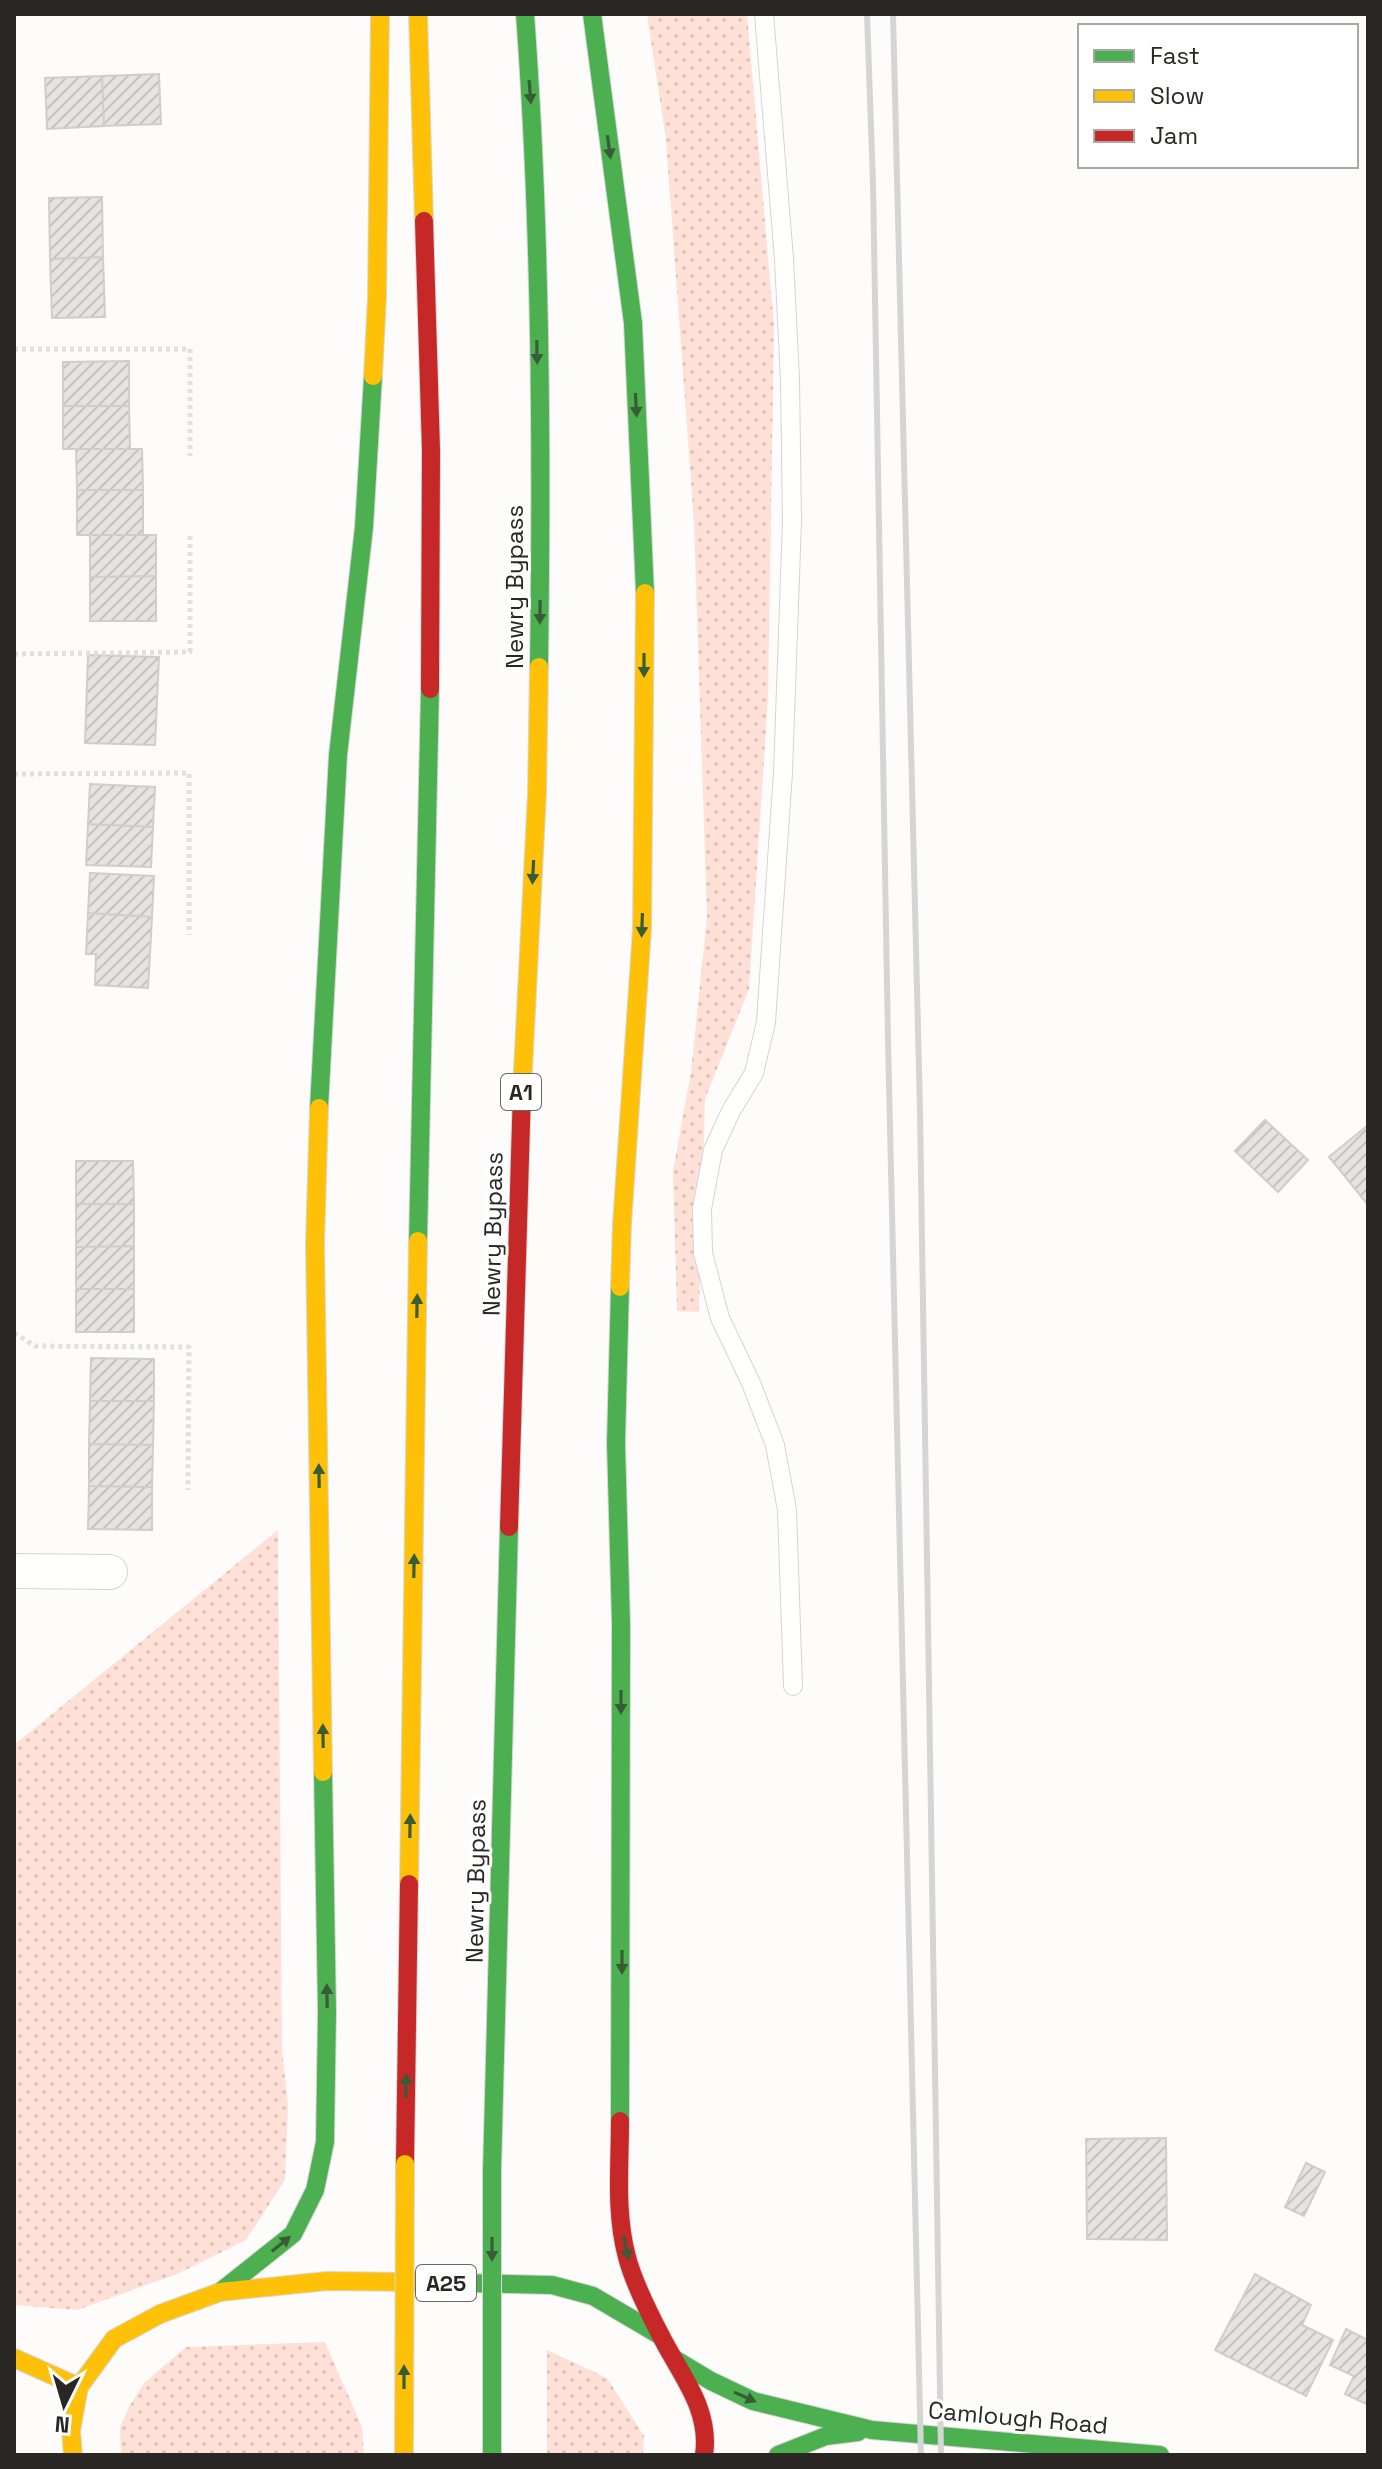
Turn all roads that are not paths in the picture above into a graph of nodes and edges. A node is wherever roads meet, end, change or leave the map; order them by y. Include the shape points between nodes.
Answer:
1 (380, 14) edge
2 (418, 14) edge
3 (525, 14) edge
4 (592, 14) edge
5 (764, 14) edge
6 (14, 1571) edge
7 (110, 1572) dead end
8 (793, 1686) dead end
9 (220, 2292) junction
10 (661, 2336) junction
11 (14, 2358) edge
12 (676, 2360) junction
13 (79, 2387) junction
14 (872, 2430) junction
15 (73, 2455) edge
16 (404, 2455) edge
17 (492, 2455) edge
18 (704, 2455) edge
19 (778, 2455) edge
20 (1158, 2455) edge

9 -> 1 main road via 293,2234 315,2190 325,2142 315,1243 338,755 364,527 376,312
16 -> 2 main road, bridge via 417,1261 430,776 431,450
3 -> 17 main road, Newry Bypass / A1, bridge via 533,124 541,553 492,2171
4 -> 10 main road via 633,323 645,583 642,929 622,1224 616,1443 621,1624 619,2209 627,2258
5 - 8 lane via 790,380 792,521 783,772 766,1022 754,1073 713,1150 702,1209 703,1253 720,1318 775,1445 787,1510
6 - 7 street
9 - 10 main road, A25 via 327,2281 552,2285 593,2296
9 - 13 main road, A25 via 160,2314 114,2339
10 - 12 main road, A25
11 - 13 main road
12 -> 14 main road, A25 via 753,2401
12 - 18 main road, A25 via 697,2399
13 - 15 main road, A25 via 71,2431
14 - 19 main road, A25 via 826,2436
14 - 20 main road, Camlough Road / A25

